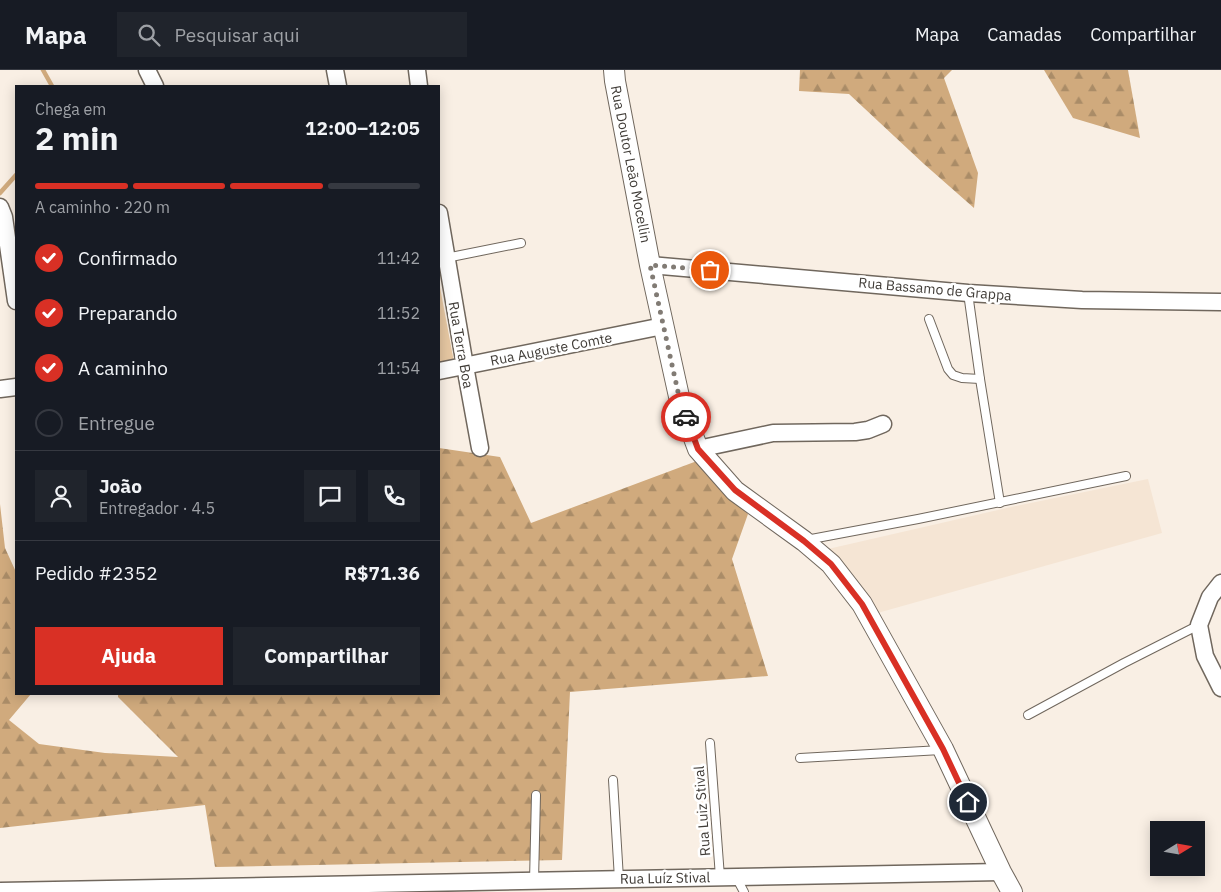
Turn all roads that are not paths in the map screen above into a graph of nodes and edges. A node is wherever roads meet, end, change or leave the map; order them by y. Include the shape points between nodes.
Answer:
1 (147, 70) edge
2 (335, 70) edge
3 (417, 70) edge
4 (614, 70) edge
5 (154, 85) edge
6 (338, 85) edge
7 (419, 85) edge
8 (2, 212) edge
9 (440, 230) edge
10 (521, 243) dead end
11 (446, 258) junction
12 (650, 265) junction
13 (968, 293) junction
14 (15, 295) edge
15 (1221, 302) edge
16 (929, 319) dead end
17 (663, 326) junction
18 (465, 366) junction
19 (440, 371) edge
20 (980, 379) junction
21 (15, 387) edge
22 (0, 389) edge
23 (883, 424) dead end
24 (480, 448) dead end
25 (698, 449) junction
26 (1126, 476) dead end
27 (1000, 503) junction
28 (804, 541) junction
29 (1221, 583) edge
30 (1199, 625) junction
31 (1221, 688) edge
32 (1028, 715) dead end
33 (710, 743) dead end
34 (943, 749) junction
35 (800, 758) dead end
36 (613, 780) dead end
37 (536, 795) dead end
38 (1001, 872) junction
39 (728, 877) junction
40 (619, 879) junction
41 (534, 881) junction
42 (481, 887) edge
43 (0, 890) edge
44 (744, 892) edge
45 (1012, 892) edge

1 - 5 street
2 - 6 street
3 - 7 street
4 - 12 street, Rua Doutor Leão Mocellin
8 - 14 street
9 - 11 street, Rua Terra Boa
10 - 11 lane
11 - 18 street, Rua Terra Boa
12 - 13 street, Rua Bassamo de Grappa
12 - 17 street, Rua Doutor Leão Mocellin
13 - 15 street, Rua Bassamo de Grappa via 1082,300
13 - 20 lane
16 - 20 lane via 953,375
17 - 18 street, Rua Auguste Comte
17 - 25 street, Rua Doutor Leão Mocellin via 680,401
18 - 19 street, Rua Auguste Comte
18 - 24 street, Rua Terra Boa
20 - 27 lane
21 - 22 street
23 - 25 street via 855,432 773,434
25 - 28 street, Rua Doutor Leão Mocellin via 735,490
26 - 27 lane
27 - 28 lane
28 - 34 street, Rua Doutor Leão Mocellin via 831,564 862,604
29 - 30 street via 1210,597
30 - 31 street via 1205,656
30 - 32 lane
33 - 39 lane, Rua Luiz Stival
34 - 35 lane
34 - 38 street, Rua Doutor Leão Mocellin
36 - 40 lane
37 - 41 lane
38 - 39 street, Rua Luíz Stival
38 - 45 street, Rua Doutor Leão Mocellin
39 - 40 street, Rua Luíz Stival
39 - 44 lane, Rua Luiz Stival
40 - 41 street, Rua Luíz Stival
41 - 42 street, Rua Luíz Stival
42 - 43 street, Rua Luíz Stival

